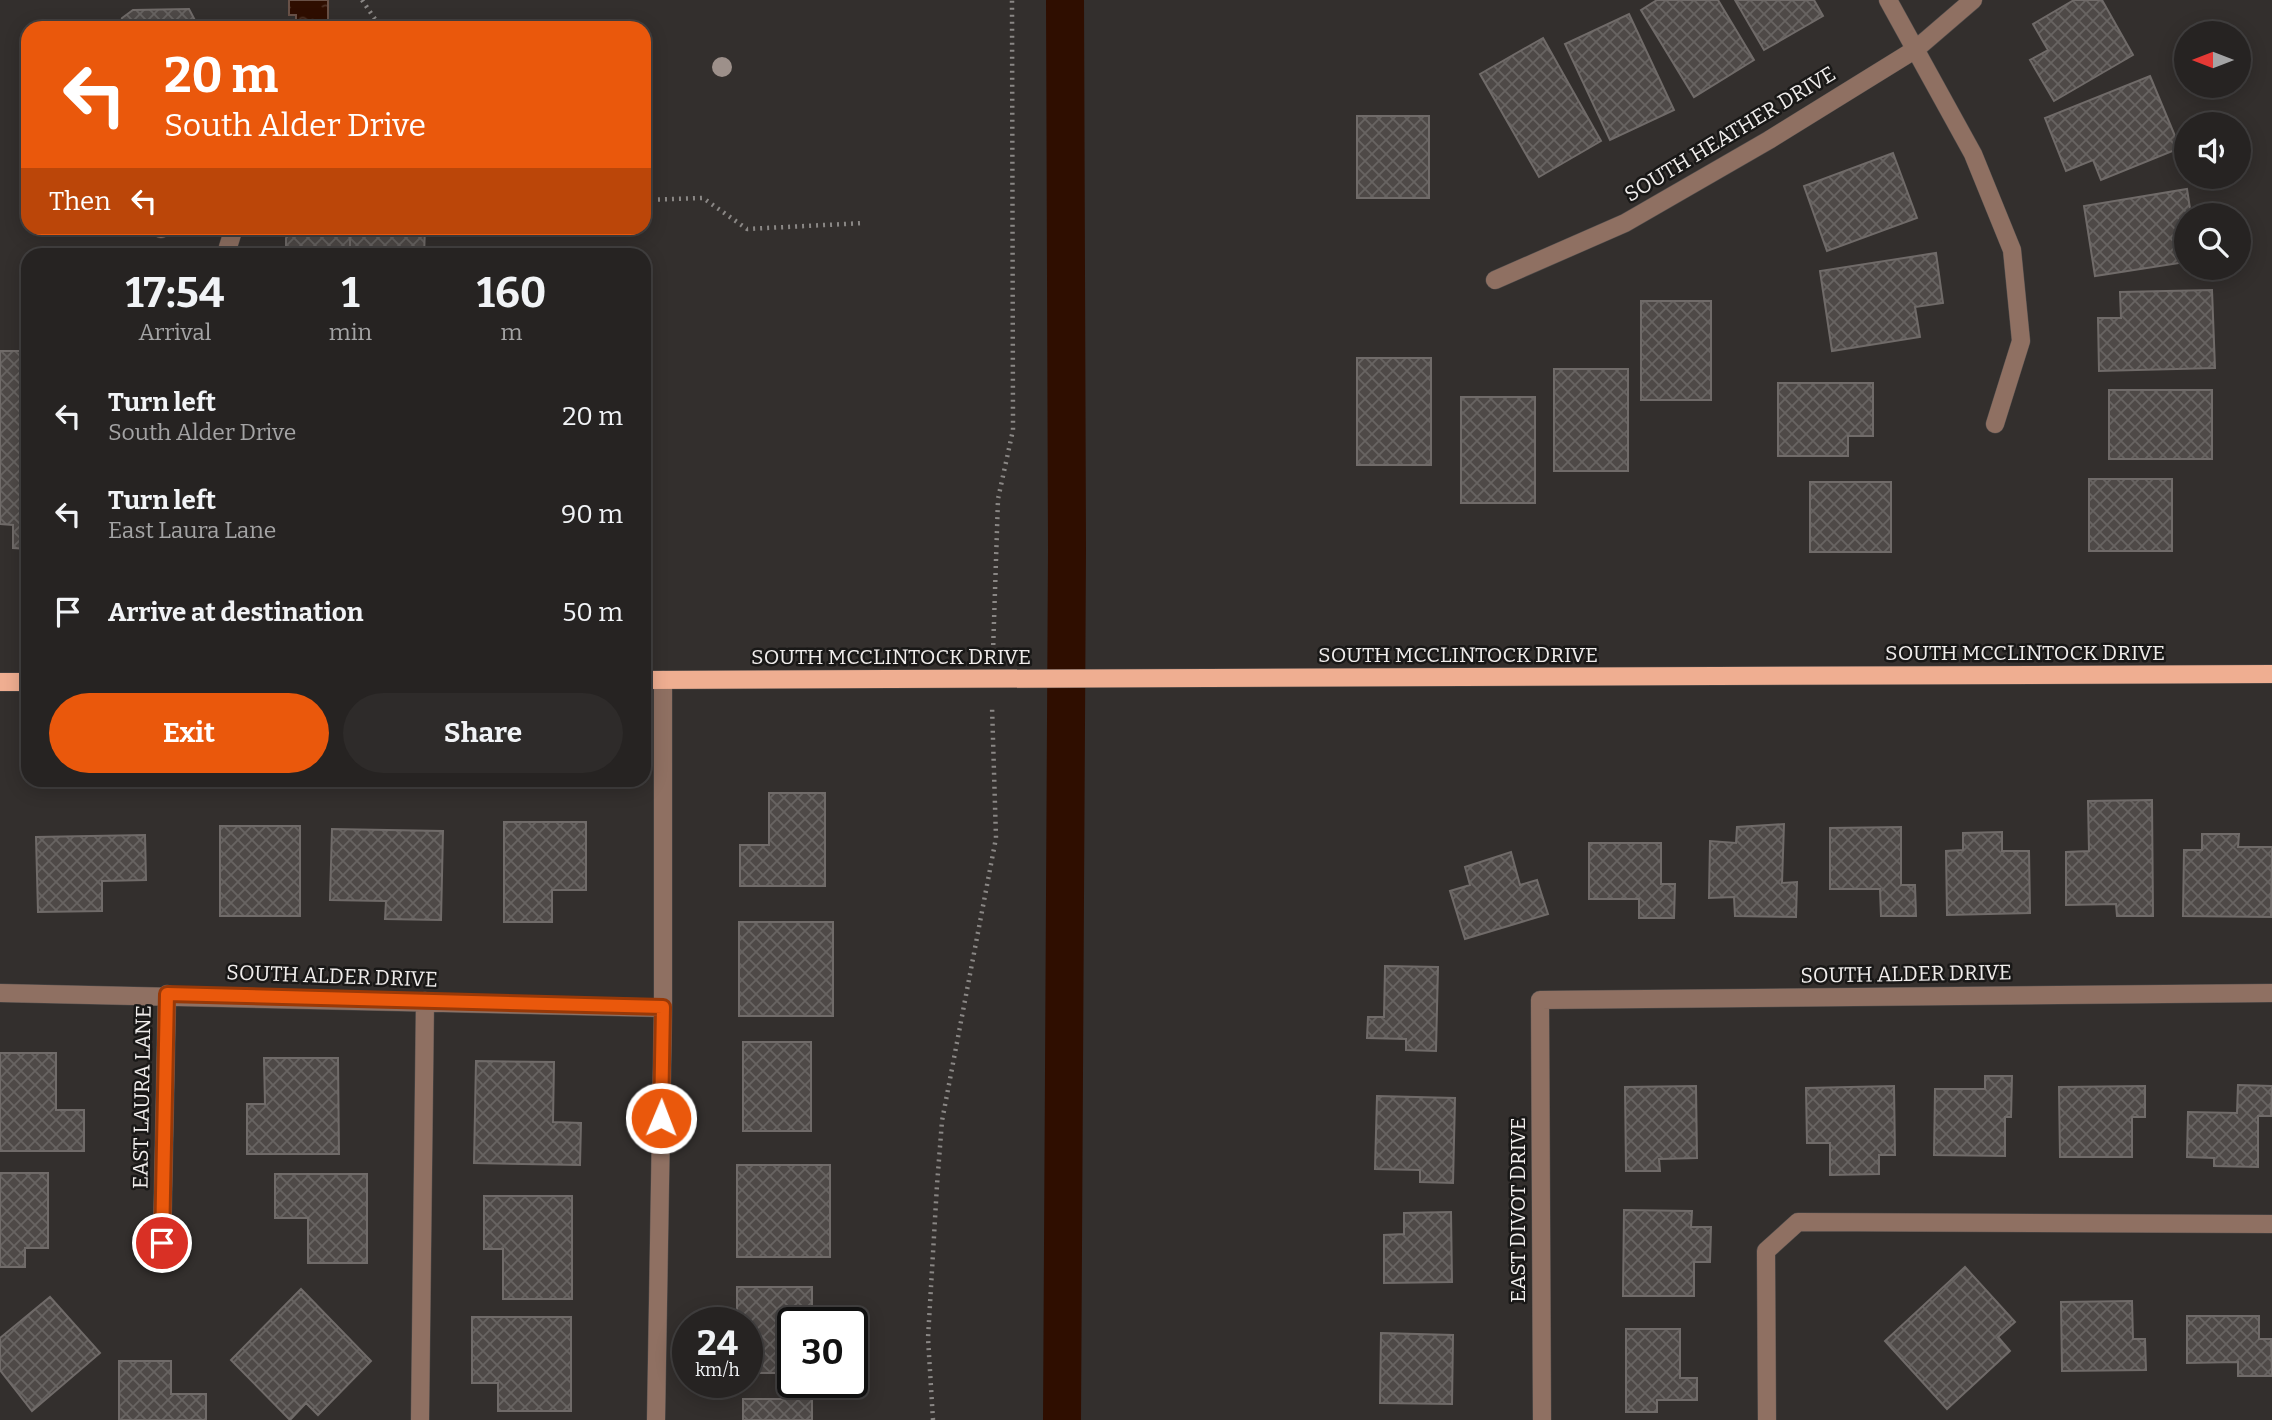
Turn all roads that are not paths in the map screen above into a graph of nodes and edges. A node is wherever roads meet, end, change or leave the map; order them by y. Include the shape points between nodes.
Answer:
1 (1888, 0) edge
2 (1973, 0) edge
3 (1916, 49) junction
4 (232, 235) edge
5 (228, 247) dead end
6 (1495, 280) dead end
7 (1994, 424) dead end
8 (2272, 674) edge
9 (651, 680) edge
10 (663, 680) junction
11 (0, 682) edge
12 (21, 682) edge
13 (0, 993) edge
14 (2272, 993) edge
15 (167, 994) junction
16 (1540, 1000) joint
17 (425, 1001) junction
18 (663, 1007) junction
19 (2272, 1224) edge
20 (162, 1243) dead end
21 (420, 1420) edge
22 (656, 1420) edge
23 (1542, 1420) edge
24 (1766, 1420) edge

1 - 3 street
2 - 3 street, SOUTH HEATHER DRIVE
3 - 6 street, SOUTH HEATHER DRIVE via 1625,223
3 - 7 street via 1973,153 2012,250 2021,341
4 - 5 street
8 - 10 main road, SOUTH MCCLINTOCK DRIVE
9 - 10 main road, SOUTH MCCLINTOCK DRIVE
10 - 18 street
11 - 12 main road
13 - 15 street, SOUTH ALDER DRIVE
14 - 16 street, SOUTH ALDER DRIVE
15 - 17 street, SOUTH ALDER DRIVE
15 - 20 street, EAST LAURA LANE
16 - 23 street, EAST DIVOT DRIVE
17 - 18 street, SOUTH ALDER DRIVE
17 - 21 street
18 - 22 street
19 - 24 street via 1798,1222 1766,1251

